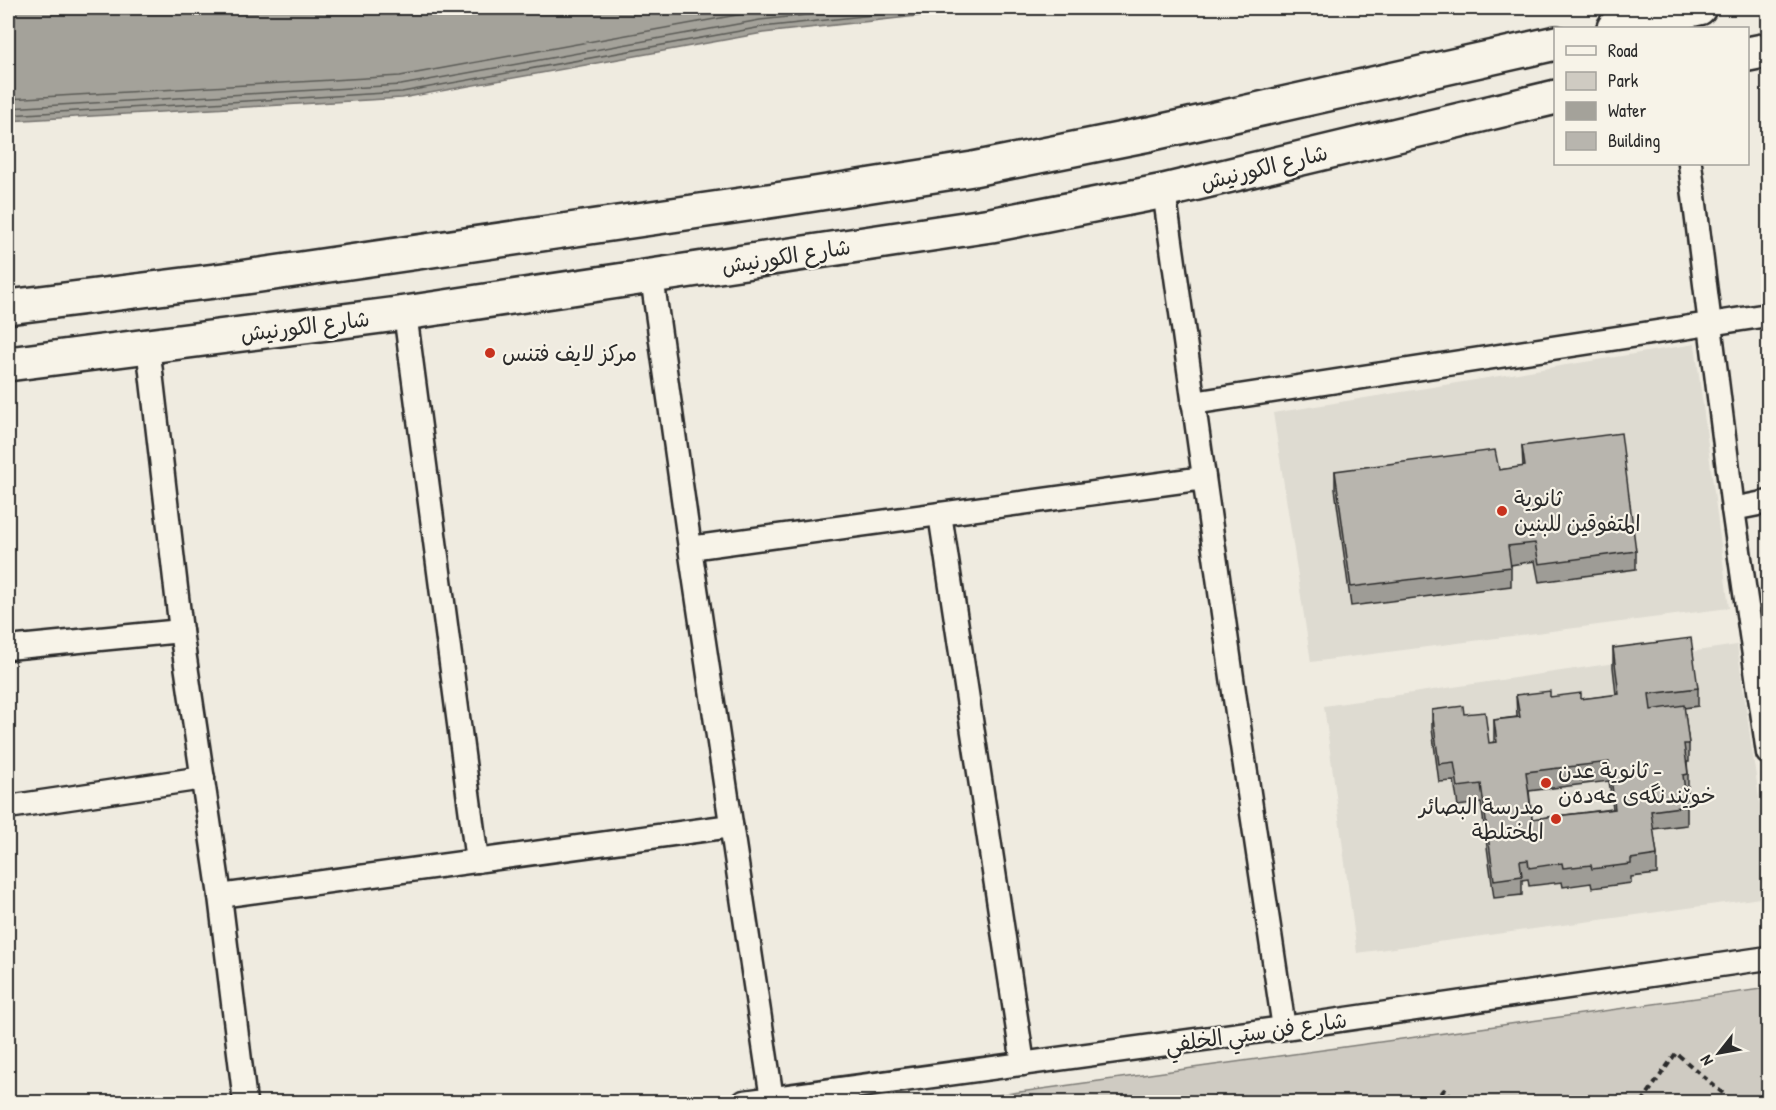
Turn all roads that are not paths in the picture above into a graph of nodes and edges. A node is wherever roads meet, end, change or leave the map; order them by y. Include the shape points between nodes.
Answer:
1 (1700, 8) edge
2 (1618, 27) edge
3 (1554, 43) edge
4 (1768, 50) edge
5 (1749, 54) edge
6 (1554, 97) edge
7 (1690, 165) edge
8 (1164, 191) junction
9 (652, 277) junction
10 (8, 307) edge
11 (405, 313) junction
12 (1768, 315) edge
13 (1711, 325) junction
14 (148, 346) junction
15 (8, 364) edge
16 (1194, 403) junction
17 (1204, 478) junction
18 (1768, 502) edge
19 (1733, 509) junction
20 (940, 514) junction
21 (690, 548) junction
22 (182, 631) junction
23 (8, 648) edge
24 (1765, 712) edge
25 (1768, 753) edge
26 (203, 778) junction
27 (8, 807) edge
28 (732, 826) junction
29 (477, 861) junction
30 (220, 896) junction
31 (1768, 958) edge
32 (1284, 1028) junction
33 (1023, 1064) junction
34 (772, 1099) junction
35 (245, 1102) edge
36 (744, 1102) edge

1 - 2 main road
3 - 10 main road via 973,169 263,274
4 - 5 main road
6 - 8 main road, شارع الكورنيش
7 - 13 street
8 - 9 main road, شارع الكورنيش via 991,225
8 - 16 street
9 - 11 main road, شارع الكورنيش
9 - 21 street
11 - 14 main road, شارع الكورنيش
11 - 29 street
12 - 13 street
13 - 16 street
13 - 19 street
14 - 15 main road, شارع الكورنيش
14 - 22 street
16 - 17 street
17 - 20 street
17 - 32 street
18 - 19 street
19 - 24 street
20 - 21 street
20 - 33 street
21 - 28 street
22 - 23 street
22 - 26 street
24 - 25 street
26 - 27 street
26 - 30 street
28 - 29 street
28 - 34 street
29 - 30 street
30 - 35 street
31 - 32 street, شارع فن ستي الخلفي
32 - 33 street, شارع فن ستي الخلفي
33 - 34 street, شارع فن ستي الخلفي
34 - 36 street, شارع فن ستي الخلفي

